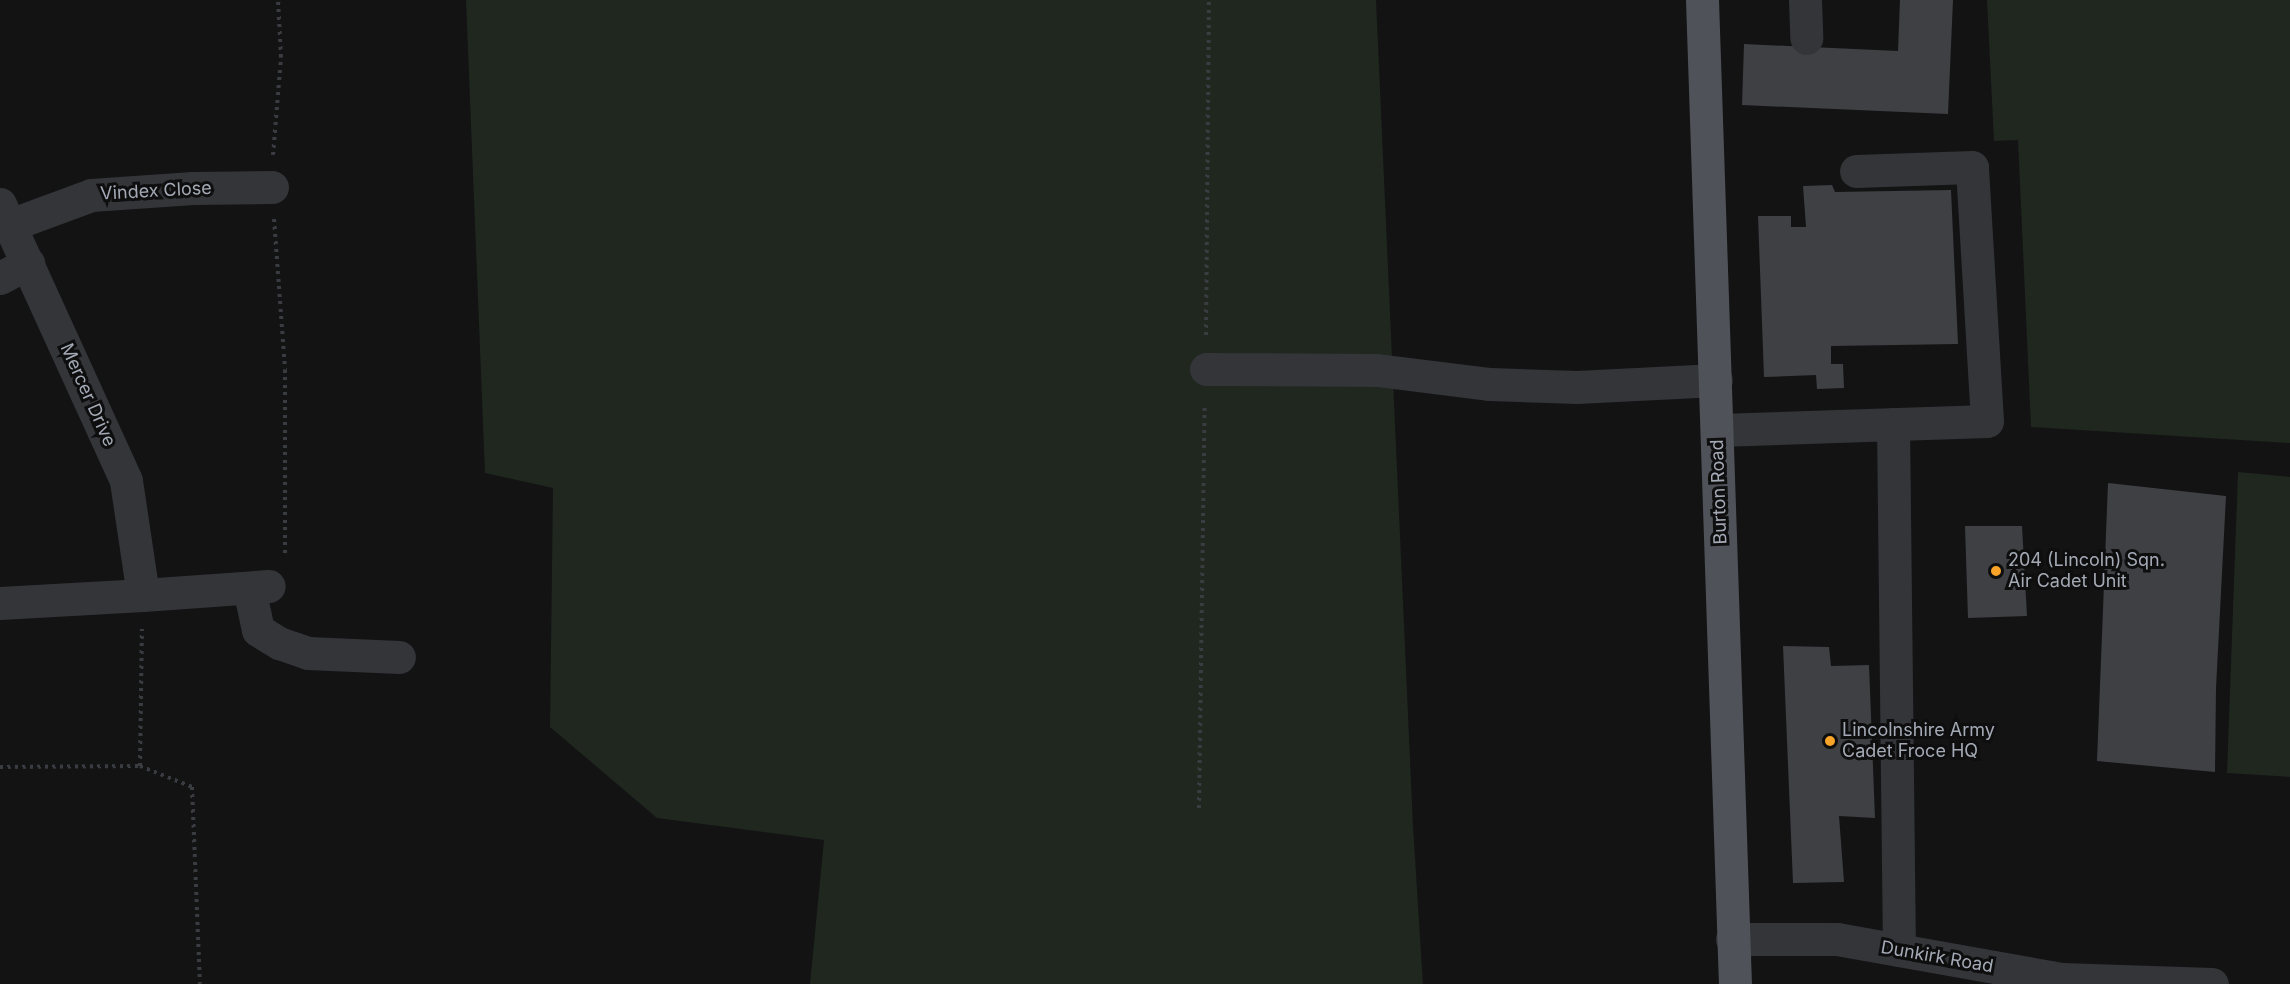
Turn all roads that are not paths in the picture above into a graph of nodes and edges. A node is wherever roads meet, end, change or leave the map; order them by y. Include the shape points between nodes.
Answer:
1 (1702, 0) edge
2 (1805, 0) edge
3 (1806, 38) dead end
4 (1856, 171) dead end
5 (272, 187) road end
6 (5, 215) edge
7 (28, 263) junction
8 (0, 278) edge
9 (1206, 369) dead end
10 (1716, 380) junction
11 (1893, 424) junction
12 (1718, 430) junction
13 (143, 595) junction
14 (0, 603) edge
15 (399, 657) dead end
16 (1732, 939) junction
17 (1899, 950) junction
18 (1735, 984) edge
19 (2212, 984) edge

1 - 10 main road, Burton Road
2 - 3 street
4 - 11 street via 1971,167 1987,421
5 - 6 street, Vindex Close via 91,195
6 - 7 street, Mercer Drive
7 - 8 street
7 - 13 street, Mercer Drive via 126,481
9 - 10 street via 1377,370 1490,384 1577,387
10 - 12 main road, Burton Road
11 - 12 street
11 - 17 street
12 - 16 main road, Burton Road
13 - 14 street
13 - 15 street via 259,587 258,630 279,643 308,653
16 - 17 street, Dunkirk Road via 1837,939
16 - 18 main road, Burton Road
17 - 19 street, Dunkirk Road via 2061,979

